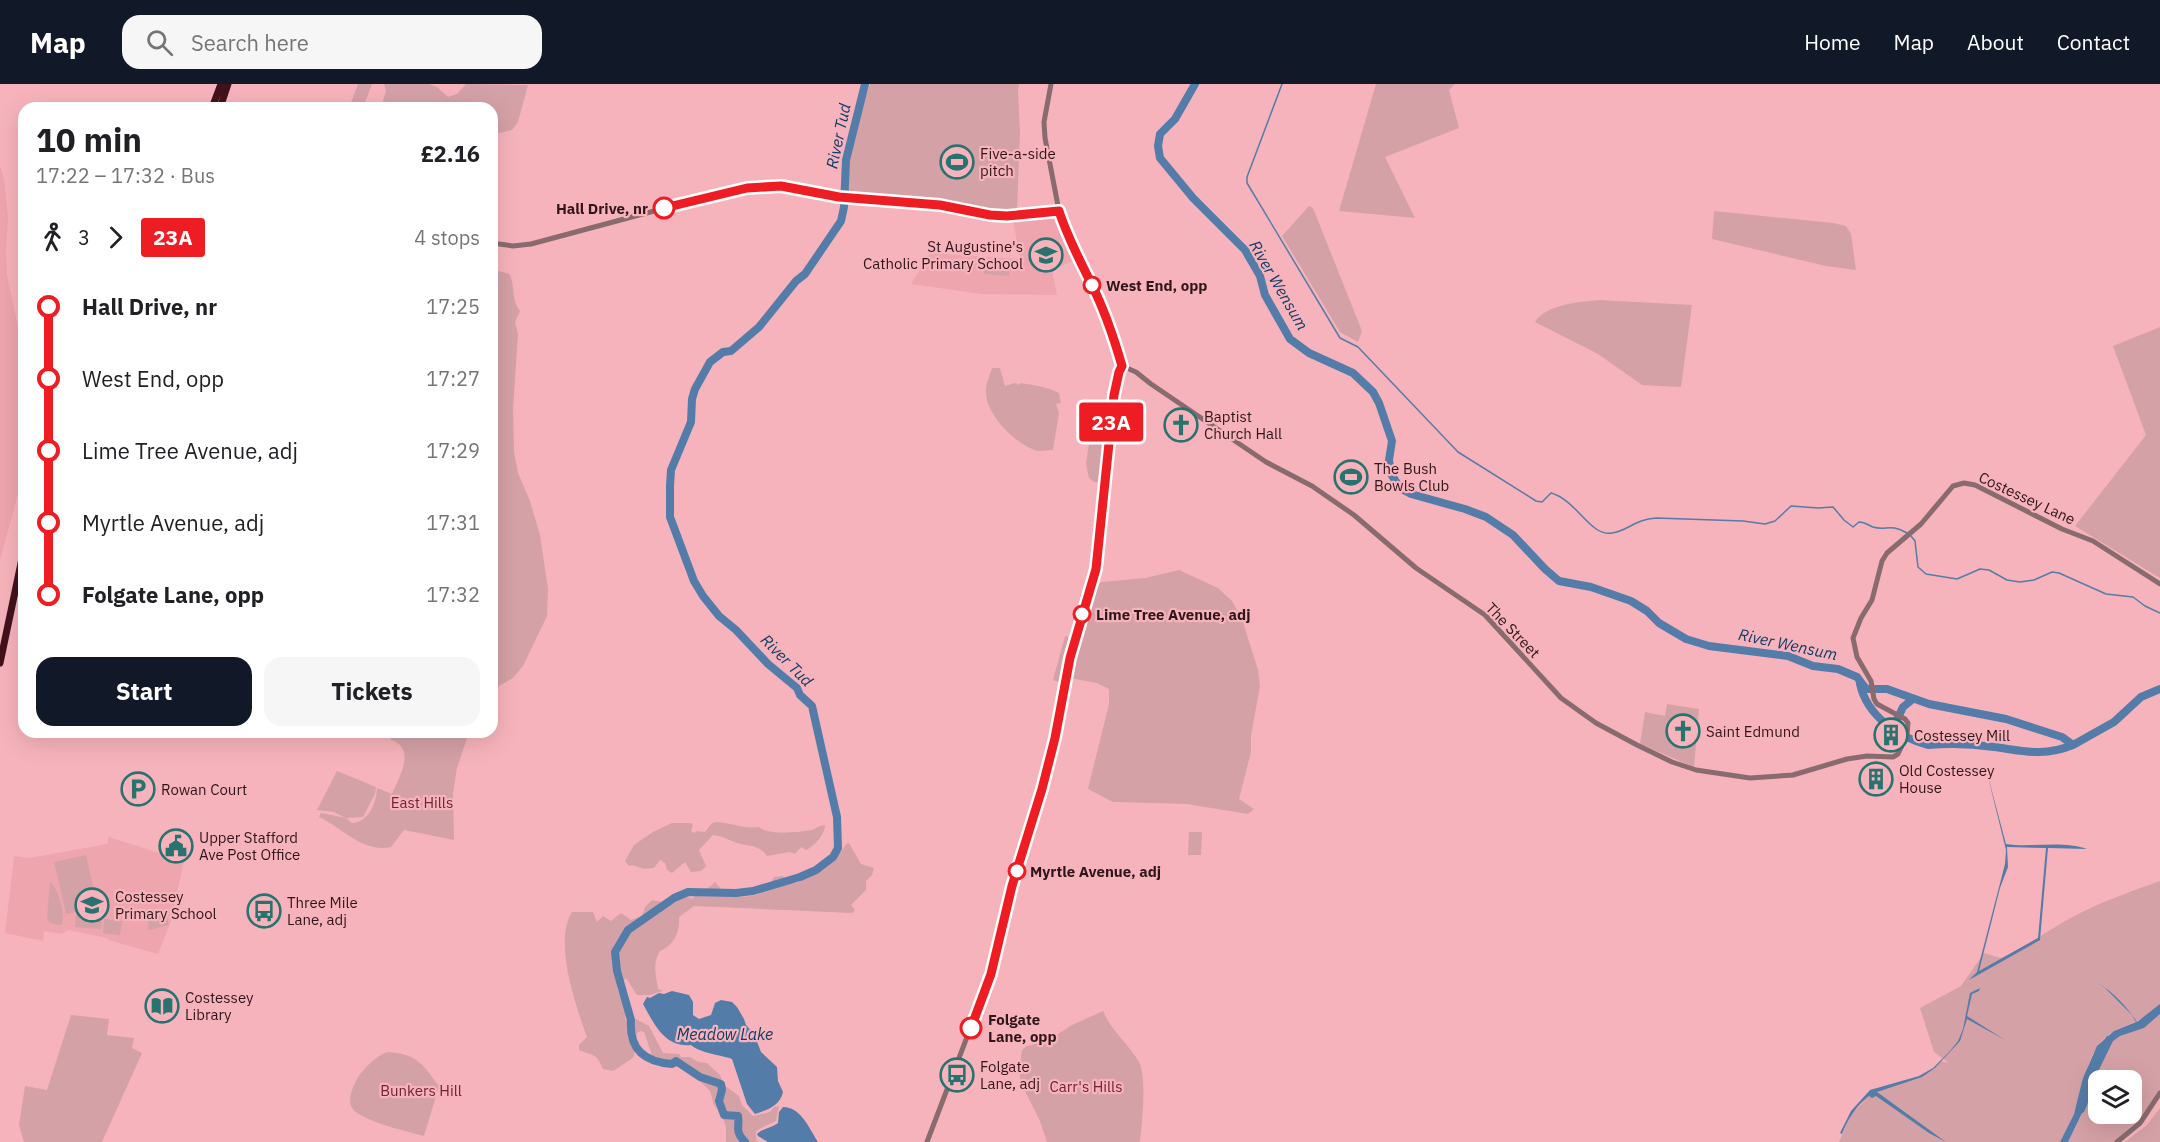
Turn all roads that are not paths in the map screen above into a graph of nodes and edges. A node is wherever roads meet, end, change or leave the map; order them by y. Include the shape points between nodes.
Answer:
1 (221, 84) edge
2 (228, 84) edge
3 (1052, 84) edge
4 (218, 102) edge
5 (219, 102) edge
6 (1059, 211) junction
7 (498, 244) edge
8 (1122, 366) junction
9 (18, 578) edge
10 (2160, 584) edge
11 (0, 663) edge
12 (1893, 756) joint
13 (2160, 1093) edge
14 (927, 1142) edge
15 (2117, 1142) edge

1 - 4 highway
2 - 5 highway
3 - 6 street via 1044,122
6 - 7 street via 997,216 933,204 759,186 531,244
6 - 8 street via 1100,303
8 - 12 street, The Street via 1354,515 1416,568 1480,611 1561,698 1612,733 1696,770 1750,778 1793,775 1847,759
8 - 14 street via 1114,395 1096,569 1070,658 1055,738 991,974
9 - 11 highway
10 - 12 street, Costessey Lane via 2093,542 1968,483 1953,486 1929,516 1882,561 1872,600 1853,638 1877,704 1908,723 1904,744 1899,754
13 - 15 street via 2140,1123

